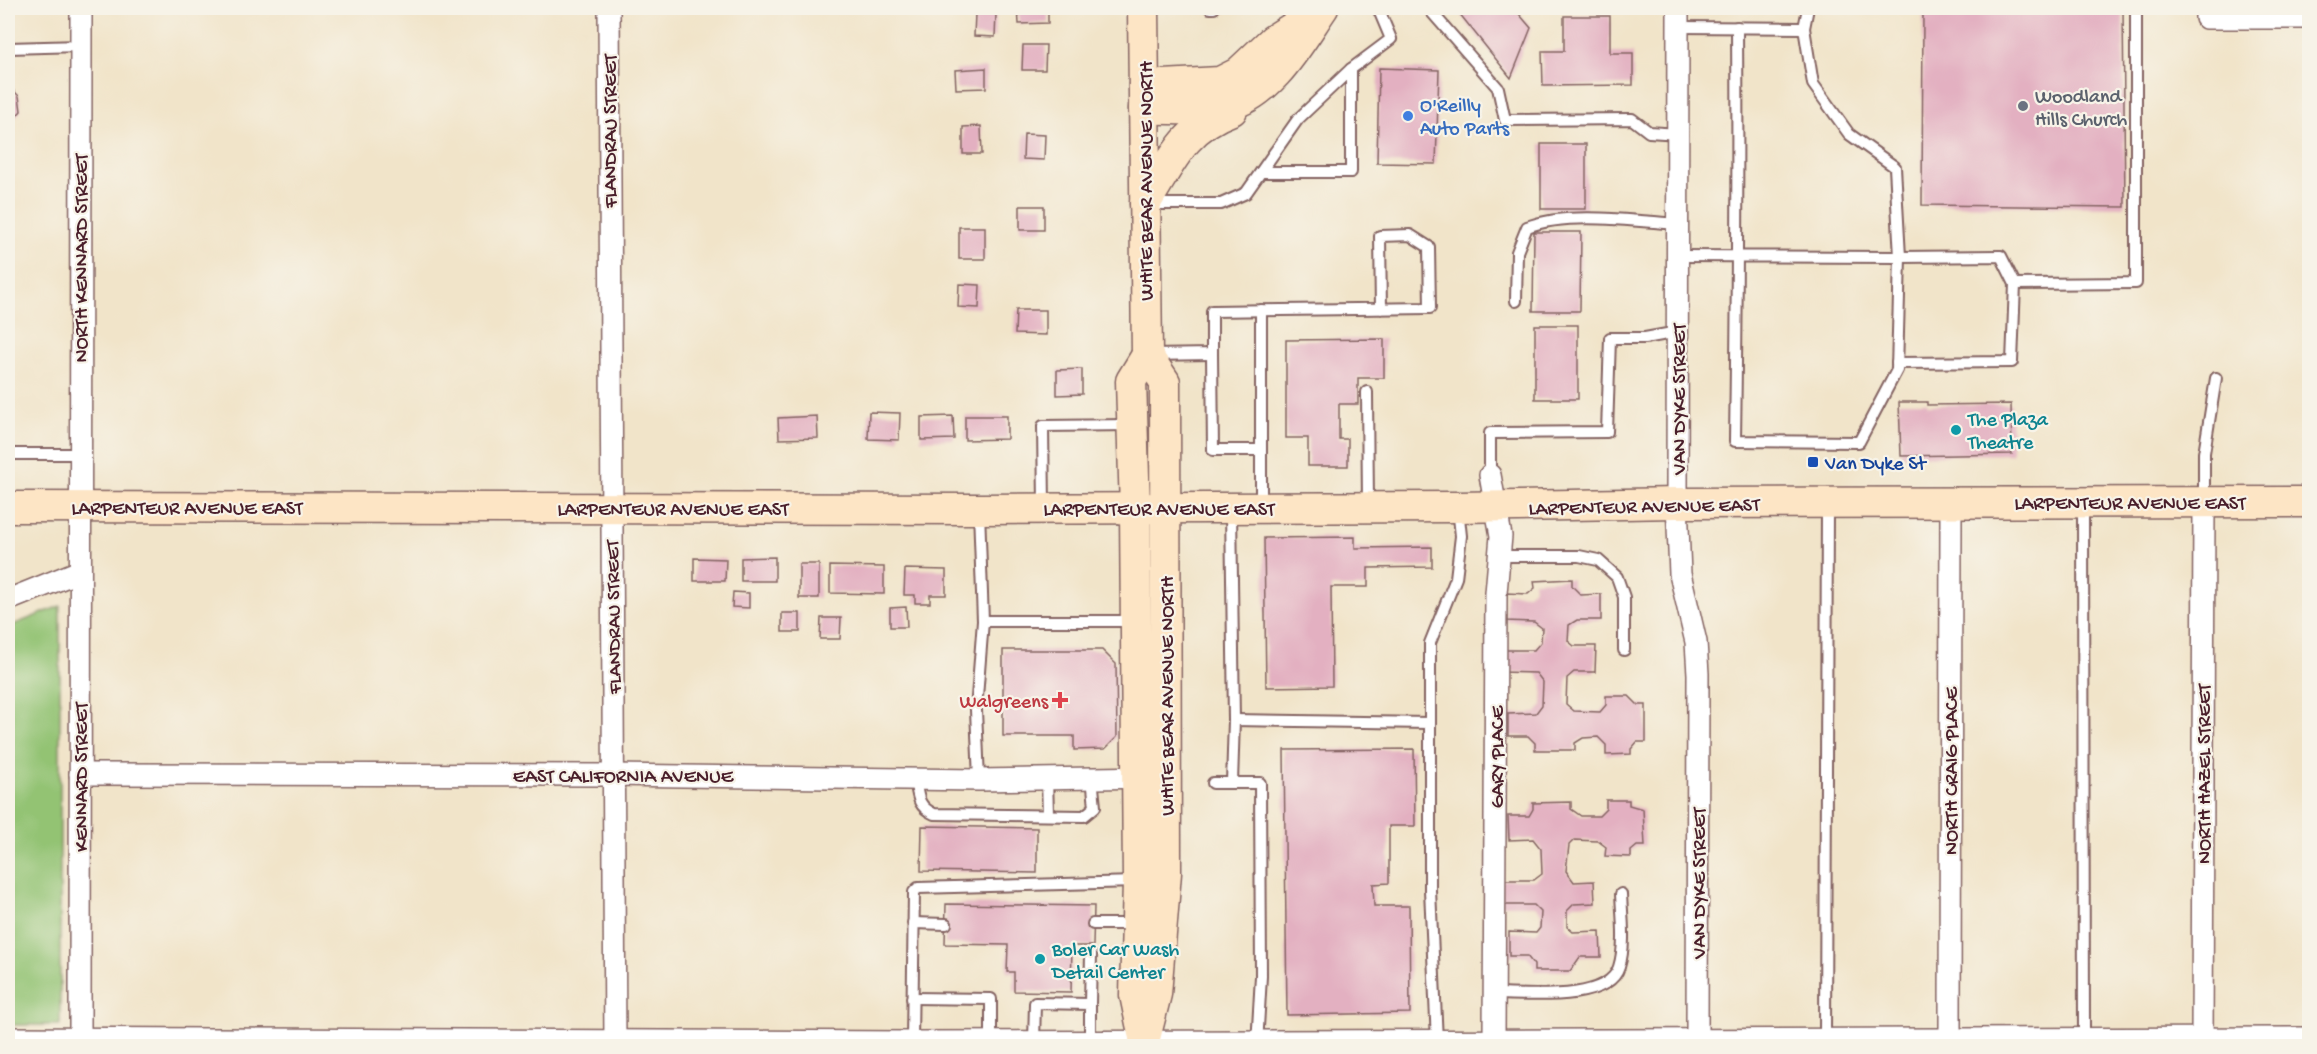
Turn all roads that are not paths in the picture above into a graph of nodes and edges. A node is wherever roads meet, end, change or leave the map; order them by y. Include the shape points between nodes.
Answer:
1 (81, 8) edge
2 (609, 8) edge
3 (1143, 8) edge
4 (1209, 8) edge
5 (1215, 8) edge
6 (1323, 8) edge
7 (1378, 8) edge
8 (1428, 8) edge
9 (1808, 8) edge
10 (2136, 8) edge
11 (2206, 13) edge
12 (1678, 17) edge
13 (2310, 18) edge
14 (1737, 27) junction
15 (1804, 28) junction
16 (81, 46) junction
17 (8, 48) edge
18 (1351, 69) junction
19 (1257, 91) junction
20 (1144, 97) junction
21 (1678, 134) junction
22 (1261, 172) junction
23 (1145, 204) junction
24 (1678, 224) junction
25 (1678, 256) junction
26 (1737, 256) junction
27 (1900, 257) junction
28 (2015, 284) junction
29 (1516, 301) dead end
30 (1381, 309) junction
31 (1261, 310) junction
32 (1678, 332) junction
33 (1212, 354) junction
34 (1147, 355) junction
35 (1897, 363) junction
36 (2216, 378) dead end
37 (1367, 392) dead end
38 (1133, 425) junction
39 (1261, 450) junction
40 (8, 454) edge
41 (80, 454) junction
42 (1490, 476) joint
43 (1951, 502) junction
44 (2204, 502) junction
45 (2310, 502) edge
46 (1677, 503) junction
47 (1827, 503) junction
48 (2083, 503) junction
49 (8, 507) edge
50 (611, 507) junction
51 (1458, 507) junction
52 (1495, 507) junction
53 (82, 508) junction
54 (1166, 508) junction
55 (1231, 508) junction
56 (1261, 508) junction
57 (1368, 508) junction
58 (979, 509) junction
59 (1044, 509) junction
60 (1135, 509) junction
61 (1499, 556) junction
62 (80, 571) junction
63 (8, 600) edge
64 (983, 621) junction
65 (1136, 621) junction
66 (1624, 650) dead end
67 (1234, 720) junction
68 (1430, 723) junction
69 (80, 774) junction
70 (614, 775) junction
71 (1047, 777) junction
72 (1092, 777) junction
73 (1151, 777) junction
74 (915, 778) junction
75 (979, 780) junction
76 (1213, 783) dead end
77 (1232, 783) junction
78 (1048, 815) junction
79 (1138, 882) junction
80 (1622, 894) dead end
81 (913, 923) junction
82 (946, 924) dead end
83 (1093, 924) dead end
84 (1137, 924) junction
85 (1091, 954) dead end
86 (1496, 994) junction
87 (912, 999) junction
88 (1090, 1004) junction
89 (8, 1038) edge
90 (2084, 1038) junction
91 (2310, 1038) edge
92 (1825, 1039) junction
93 (1950, 1039) junction
94 (1697, 1040) junction
95 (1437, 1041) junction
96 (912, 1042) junction
97 (991, 1042) junction
98 (1090, 1042) junction
99 (2202, 1042) edge
100 (80, 1043) edge
101 (1022, 1043) edge
102 (1484, 1043) edge
103 (615, 1044) edge
104 (1144, 1044) edge
105 (1257, 1044) edge

1 - 16 street, NORTH KENNARD STREET
2 - 50 street, FLANDRAU STREET
3 - 20 street, WHITE BEAR AVENUE NORTH
4 - 5 lane
6 - 19 street via 1292,53
6 - 20 street via 1273,40 1238,72 1220,82
7 - 18 lane via 1391,39
8 - 21 lane via 1498,88 1505,120 1632,119 1648,132
9 - 15 lane
10 - 28 lane via 2136,283
11 - 13 street
12 - 14 lane
12 - 21 street, VAN DYKE STREET
14 - 15 lane
14 - 26 lane
15 - 27 lane via 1813,84 1849,134 1895,167
16 - 17 lane
16 - 41 street, NORTH KENNARD STREET
18 - 22 lane via 1298,119
18 - 22 lane via 1351,172
19 - 20 street via 1226,106
19 - 23 street via 1242,105 1204,122 1191,133
20 - 23 street, WHITE BEAR AVENUE NORTH
21 - 24 street, VAN DYKE STREET
22 - 23 lane via 1246,193 1221,204
23 - 34 street, WHITE BEAR AVENUE NORTH
24 - 25 street, VAN DYKE STREET
24 - 29 lane via 1544,220 1527,227 1517,252
25 - 26 lane
25 - 32 street, VAN DYKE STREET
26 - 27 lane
26 - 35 lane via 1735,441 1860,442
27 - 28 lane via 2001,256
27 - 35 lane
28 - 35 lane via 2012,363
30 - 30 lane via 1380,236 1410,234 1429,247 1430,309
30 - 31 lane
31 - 33 lane via 1212,310
31 - 39 lane
32 - 42 lane via 1645,338 1610,338 1607,432 1490,433
32 - 46 street, VAN DYKE STREET
33 - 34 lane
33 - 39 lane via 1213,450
34 - 38 street, WHITE BEAR AVENUE NORTH via 1131,381
34 - 54 street, WHITE BEAR AVENUE NORTH via 1165,382
36 - 44 lane via 2204,453
37 - 57 lane
38 - 59 lane via 1043,426
38 - 60 street, WHITE BEAR AVENUE NORTH
39 - 56 lane
40 - 41 lane
41 - 53 street, NORTH KENNARD STREET
42 - 52 street, GARY PLACE
43 - 47 street, LARPENTEUR AVENUE EAST
43 - 48 street, LARPENTEUR AVENUE EAST
43 - 93 street, NORTH CRAIG PLACE
44 - 45 street, LARPENTEUR AVENUE EAST
44 - 48 street, LARPENTEUR AVENUE EAST
44 - 99 street, NORTH HAZEL STREET
46 - 47 street, LARPENTEUR AVENUE EAST
46 - 52 street, LARPENTEUR AVENUE EAST
46 - 94 street, VAN DYKE STREET via 1680,574 1696,642 1698,674
47 - 92 lane
48 - 90 lane
49 - 53 street, LARPENTEUR AVENUE EAST
50 - 53 street, LARPENTEUR AVENUE EAST
50 - 58 street, LARPENTEUR AVENUE EAST
50 - 70 street, FLANDRAU STREET
51 - 52 street, LARPENTEUR AVENUE EAST
51 - 57 street, LARPENTEUR AVENUE EAST
51 - 68 lane via 1461,536 1456,578 1430,643
52 - 61 street, GARY PLACE via 1501,536
53 - 62 street, KENNARD STREET
54 - 55 street, LARPENTEUR AVENUE EAST
54 - 60 street, LARPENTEUR AVENUE EAST
54 - 73 street, WHITE BEAR AVENUE NORTH
55 - 56 street, LARPENTEUR AVENUE EAST
55 - 67 lane
56 - 57 street, LARPENTEUR AVENUE EAST
58 - 59 street, LARPENTEUR AVENUE EAST
58 - 64 lane
59 - 60 street, LARPENTEUR AVENUE EAST
60 - 65 street, WHITE BEAR AVENUE NORTH
61 - 66 lane via 1579,556 1598,560 1617,577 1624,597
61 - 86 street, GARY PLACE
62 - 63 street
62 - 69 street, KENNARD STREET
64 - 65 lane
64 - 75 lane via 976,710
65 - 73 street, WHITE BEAR AVENUE NORTH
67 - 68 lane
67 - 77 lane
68 - 95 lane via 1430,890
69 - 70 street, EAST CALIFORNIA AVENUE
69 - 100 street, KENNARD STREET
70 - 74 street, EAST CALIFORNIA AVENUE
70 - 103 street, FLANDRAU STREET
71 - 72 street, EAST CALIFORNIA AVENUE
71 - 75 street, EAST CALIFORNIA AVENUE
71 - 78 lane
72 - 73 street, EAST CALIFORNIA AVENUE
72 - 78 lane via 1095,807 1091,812 1084,816
73 - 79 street, WHITE BEAR AVENUE NORTH
73 - 104 street, WHITE BEAR AVENUE NORTH via 1164,913 1156,994
74 - 75 street, EAST CALIFORNIA AVENUE
74 - 78 lane via 919,803 934,814
76 - 77 lane
77 - 105 lane via 1260,783 1261,976
79 - 81 lane via 918,888 914,892
79 - 84 street, WHITE BEAR AVENUE NORTH
80 - 86 lane via 1622,955 1618,971 1598,988 1576,994
81 - 82 lane
81 - 87 lane
83 - 84 lane
84 - 104 street, WHITE BEAR AVENUE NORTH via 1135,995
85 - 88 lane
86 - 102 street, GARY PLACE
87 - 96 lane
87 - 97 lane via 991,999
88 - 98 lane
88 - 101 lane via 1035,1004
89 - 100 street
90 - 93 street
90 - 99 street
91 - 99 street
92 - 93 street
92 - 94 street
94 - 102 street
95 - 102 street
95 - 105 street
96 - 97 street
96 - 103 street
97 - 101 street
98 - 101 street
98 - 104 street
100 - 103 street
104 - 105 street

